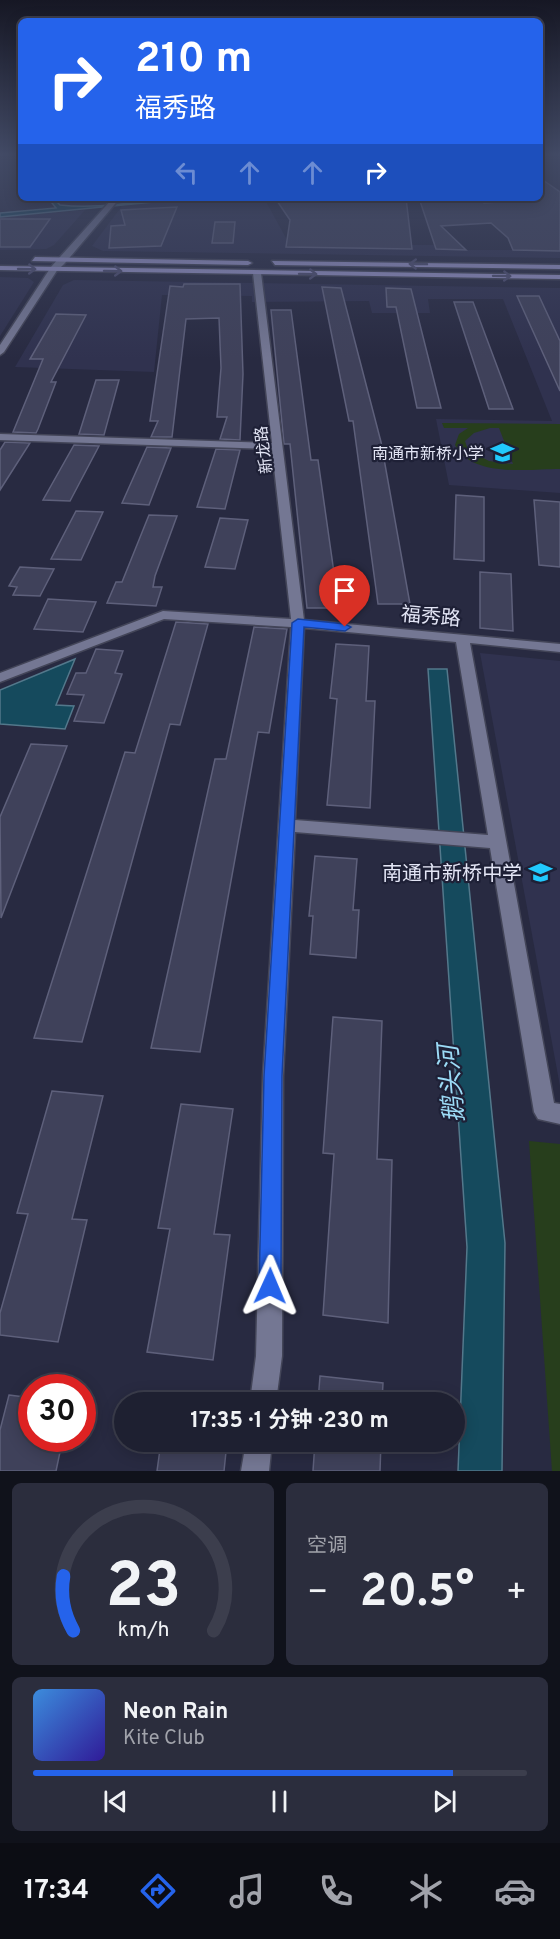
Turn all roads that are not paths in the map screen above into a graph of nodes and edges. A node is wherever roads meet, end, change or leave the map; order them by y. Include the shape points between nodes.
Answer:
1 (89, 222) edge
2 (91, 222) edge
3 (22, 258) dead end
4 (55, 259) junction
5 (66, 259) junction
6 (560, 267) edge
7 (0, 268) edge
8 (54, 269) junction
9 (257, 273) junction
10 (560, 277) edge
11 (0, 352) edge
12 (0, 437) edge
13 (278, 446) junction
14 (298, 623) junction
15 (462, 638) junction
16 (560, 648) edge
17 (0, 678) edge
18 (287, 825) junction
19 (498, 842) junction
20 (560, 1114) edge
21 (265, 1392) edge
22 (258, 1452) edge
23 (255, 1471) edge

1 - 4 street
2 - 5 street
3 - 4 main road
4 - 5 main road
4 - 8 street
6 -> 5 main road
5 - 8 street
7 -> 8 main road
8 -> 9 main road
8 - 11 street
9 -> 10 main road
9 - 13 street, 新龙路
12 - 13 street
13 - 14 street, 新龙路
14 - 15 street, 福秀路
14 - 17 street, 福秀路 via 163,615
14 - 18 street, 新龙路
15 - 16 street, 福秀路
15 - 19 street
18 - 19 street
18 - 21 street, 新龙路 via 273,1076 269,1356
19 - 20 street via 545,1112
22 - 23 street

